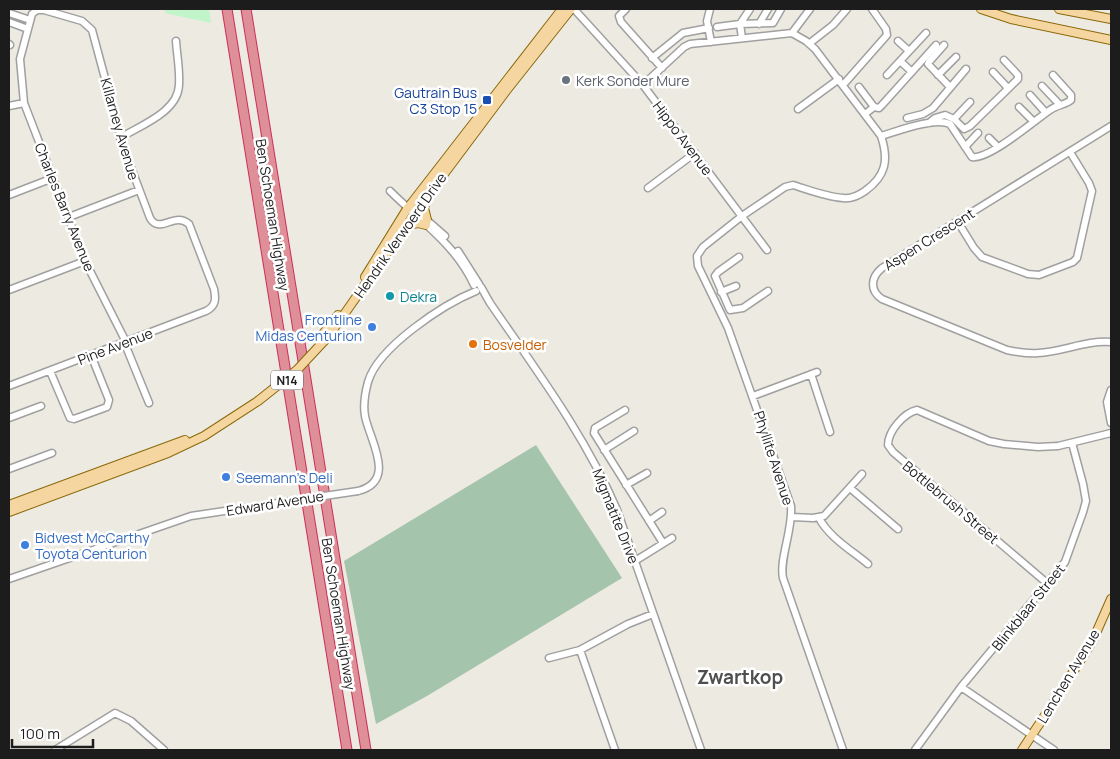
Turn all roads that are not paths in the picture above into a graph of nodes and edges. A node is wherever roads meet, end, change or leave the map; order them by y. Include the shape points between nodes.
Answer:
1 (227, 9) edge
2 (246, 9) edge
3 (562, 9) edge
4 (572, 9) edge
5 (626, 9) edge
6 (710, 9) edge
7 (750, 9) edge
8 (768, 9) edge
9 (781, 9) edge
10 (810, 9) edge
11 (846, 9) edge
12 (872, 9) edge
13 (981, 9) edge
14 (1059, 9) edge
15 (9, 10) edge
16 (42, 10) edge
17 (1111, 19) edge
18 (30, 20) junction
19 (10, 22) edge
20 (740, 24) junction
21 (759, 24) junction
22 (717, 27) dead end
23 (709, 28) junction
24 (28, 29) junction
25 (700, 29) junction
26 (792, 33) junction
27 (926, 33) dead end
28 (742, 38) junction
29 (1111, 40) edge
30 (176, 41) dead end
31 (898, 41) dead end
32 (707, 42) junction
33 (810, 43) junction
34 (936, 45) dead end
35 (944, 46) dead end
36 (909, 51) junction
37 (956, 57) dead end
38 (652, 58) junction
39 (1004, 60) dead end
40 (900, 61) junction
41 (662, 68) junction
42 (966, 69) dead end
43 (912, 72) junction
44 (993, 72) dead end
45 (887, 75) dead end
46 (938, 75) junction
47 (1053, 75) dead end
48 (841, 82) junction
49 (643, 85) junction
50 (1042, 86) dead end
51 (859, 87) dead end
52 (950, 87) junction
53 (1008, 88) junction
54 (1030, 95) dead end
55 (970, 102) dead end
56 (24, 103) junction
57 (1060, 105) junction
58 (9, 106) edge
59 (874, 107) junction
60 (1018, 107) dead end
61 (798, 109) dead end
62 (1046, 113) junction
63 (865, 114) junction
64 (923, 114) junction
65 (907, 118) dead end
66 (954, 119) junction
67 (1034, 122) junction
68 (927, 124) junction
69 (1111, 126) edge
70 (978, 133) dead end
71 (881, 136) junction
72 (120, 138) junction
73 (989, 138) dead end
74 (964, 147) junction
75 (998, 147) junction
76 (1070, 152) junction
77 (695, 153) junction
78 (53, 178) junction
79 (648, 188) dead end
80 (139, 190) junction
81 (390, 191) dead end
82 (428, 194) junction
83 (9, 195) edge
84 (412, 210) junction
85 (742, 216) junction
86 (69, 217) junction
87 (426, 222) junction
88 (958, 222) junction
89 (406, 226) junction
90 (767, 250) dead end
91 (739, 257) dead end
92 (85, 261) junction
93 (736, 286) dead end
94 (477, 288) junction
95 (9, 290) edge
96 (768, 291) dead end
97 (722, 292) junction
98 (216, 300) joint
99 (728, 307) junction
100 (721, 311) junction
101 (323, 338) junction
102 (1111, 342) edge
103 (126, 343) junction
104 (91, 356) junction
105 (50, 371) junction
106 (9, 386) edge
107 (1111, 390) edge
108 (753, 396) junction
109 (257, 400) junction
110 (149, 403) dead end
111 (41, 406) dead end
112 (625, 410) dead end
113 (9, 418) edge
114 (1111, 423) edge
115 (634, 431) dead end
116 (830, 432) dead end
117 (1111, 433) edge
118 (1072, 443) junction
119 (604, 450) junction
120 (52, 453) dead end
121 (9, 470) edge
122 (647, 473) dead end
123 (862, 474) dead end
124 (626, 485) junction
125 (850, 488) junction
126 (9, 505) edge
127 (9, 512) edge
128 (662, 512) dead end
129 (792, 517) junction
130 (819, 518) junction
131 (649, 521) junction
132 (898, 529) dead end
133 (672, 538) dead end
134 (663, 544) junction
135 (634, 561) junction
136 (868, 564) dead end
137 (9, 579) edge
138 (1048, 584) junction
139 (1111, 599) edge
140 (653, 614) junction
141 (580, 650) junction
142 (549, 658) dead end
143 (961, 687) junction
144 (1032, 735) junction
145 (55, 750) edge
146 (164, 750) edge
147 (347, 750) edge
148 (366, 750) edge
149 (616, 750) edge
150 (702, 750) edge
151 (843, 750) edge
152 (916, 750) edge
153 (1022, 750) edge
154 (1054, 750) edge

1 - 147 highway, Ben Schoeman Highway / N14
2 - 148 highway, Ben Schoeman Highway / N14
3 - 84 main road, Hendrik Verwoerd Drive
4 - 49 street, Hippo Avenue
4 - 82 main road, Hendrik Verwoerd Drive
5 - 38 street via 619,16 621,22
6 - 23 street via 707,14
7 - 20 street
8 - 21 street
9 - 21 street via 773,23
10 - 26 street
11 - 33 street via 831,27
12 - 48 street via 888,35
13 - 29 main road via 1065,32
14 - 17 main road
15 - 18 street
16 - 18 street via 34,13
16 - 72 street, Killarney Avenue via 82,21 92,30
18 - 24 street, Charles Barry Avenue
19 - 24 street
20 - 21 street
20 - 22 street
20 - 28 street
23 - 25 street
23 - 32 street
24 - 56 street, Charles Barry Avenue via 20,59
25 - 32 street
25 - 38 street via 683,33
26 - 28 street
26 - 33 street
27 - 36 street
28 - 32 street
30 - 72 street via 179,86 174,102
31 - 36 street
32 - 41 street via 684,47
33 - 48 street
34 - 43 street
35 - 46 street via 929,62
36 - 40 street
37 - 46 street
38 - 41 street
39 - 53 street via 1018,76
40 - 43 street
40 - 45 street
41 - 49 street
42 - 52 street
43 - 59 street via 879,108
44 - 53 street
46 - 52 street
47 - 57 street via 1072,97
48 - 61 street
48 - 63 street
49 - 77 street, Hippo Avenue
50 - 57 street
51 - 59 street
52 - 64 street via 933,108
53 - 66 street via 966,128 961,128
54 - 62 street
55 - 66 street
56 - 58 street
56 - 78 street, Charles Barry Avenue
57 - 62 street
59 - 63 street
60 - 67 street
62 - 67 street
63 - 71 street
64 - 65 street
64 - 68 street
66 - 68 street via 945,115
67 - 75 street
68 - 71 street
68 - 74 street via 950,124
69 - 76 street, Aspen Crescent
70 - 74 street
71 - 85 street, Phyllite Avenue via 884,169 878,180 862,193 842,198 789,185
72 - 80 street, Killarney Avenue
73 - 75 street
74 - 75 street via 977,158
76 - 88 street, Aspen Crescent
76 - 88 street via 1092,191 1079,253 1073,262 1039,275 1024,273 982,257
77 - 79 street
77 - 85 street, Hippo Avenue
78 - 83 street
78 - 86 street, Charles Barry Avenue
80 - 86 street
80 - 98 street, Killarney Avenue via 154,223 162,225 180,219 191,227
81 - 84 street, Migmatite Drive
82 - 84 main road, Hendrik Verwoerd Drive
82 - 87 main road via 424,208
84 - 87 street, Migmatite Drive
84 - 89 main road, Hendrik Verwoerd Drive
84 - 101 main road, Hendrik Verwoerd Drive
85 - 90 street, Hippo Avenue
85 - 100 street, Phyllite Avenue via 703,247 698,256 698,266
86 - 92 street, Charles Barry Avenue
87 - 89 main road
87 - 94 street, Migmatite Drive via 466,261
88 - 102 street, Aspen Crescent via 878,271 872,285 877,296 1018,352 1039,353 1097,341
89 - 101 main road, Hendrik Verwoerd Drive via 343,316
91 - 97 street via 715,274
92 - 95 street
92 - 103 street, Charles Barry Avenue
93 - 97 street
94 - 135 street, Migmatite Drive via 567,415 596,464 617,510
94 - 137 street, Edward Avenue, bridge via 405,336 374,368 364,410 379,466 375,480 368,487 191,516
96 - 99 street via 740,309
97 - 99 street
98 - 103 street, Pine Avenue via 206,311
99 - 100 street
100 - 108 street, Phyllite Avenue
101 - 109 main road, Hendrik Verwoerd Drive, bridge via 297,370
103 - 104 street, Pine Avenue
103 - 110 street, Charles Barry Avenue
104 - 105 street, Pine Avenue
104 - 105 street via 109,400 107,407 71,419
105 - 106 street, Pine Avenue
107 - 114 street via 1107,402
108 - 116 street via 814,373
108 - 129 street, Phyllite Avenue via 789,499
109 - 126 main road, Hendrik Verwoerd Drive via 194,436
109 - 127 main road, Hendrik Verwoerd Drive via 204,436 168,453
111 - 113 street
112 - 119 street via 593,430
115 - 119 street
117 - 118 street
118 - 138 street, Blinkblaar Street via 1086,501 1065,562
118 - 138 street, Bottlebrush Street via 1038,447 995,443 917,410 905,417 889,436 890,449
119 - 124 street
120 - 121 street
122 - 124 street
123 - 125 street
124 - 131 street
125 - 130 street
125 - 132 street
128 - 131 street
129 - 130 street
129 - 151 street, Phyllite Avenue via 783,578
130 - 136 street via 822,525
131 - 134 street
133 - 134 street
134 - 135 street
135 - 140 street, Migmatite Drive
138 - 143 street, Blinkblaar Street
139 - 144 main road, Lenchen Avenue via 1093,640
140 - 141 street
140 - 150 street, Migmatite Drive
141 - 142 street
141 - 149 street
143 - 144 street
143 - 152 street, Blinkblaar Street
144 - 153 main road, Lenchen Avenue
144 - 154 street
145 - 146 street via 116,713 132,721

